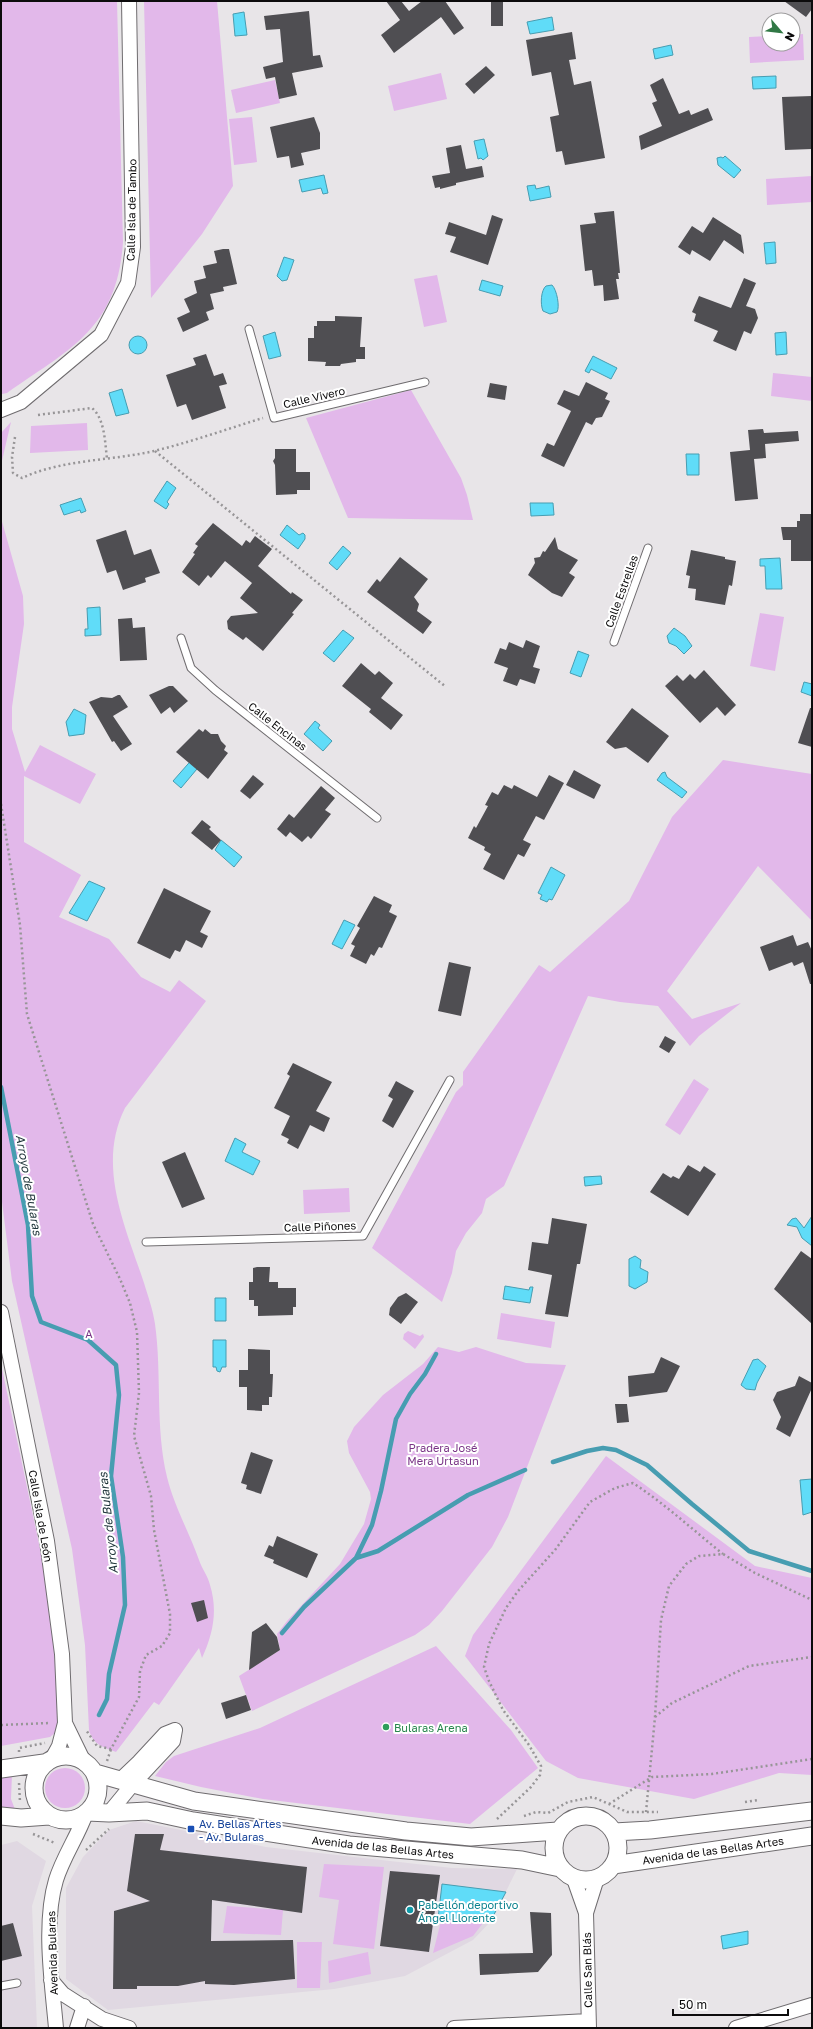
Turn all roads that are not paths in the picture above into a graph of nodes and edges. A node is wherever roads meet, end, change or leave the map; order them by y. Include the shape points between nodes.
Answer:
1 (129, 1) edge
2 (249, 329) dead end
3 (425, 382) dead end
4 (1, 410) edge
5 (648, 548) dead end
6 (181, 638) dead end
7 (614, 642) dead end
8 (377, 818) dead end
9 (450, 1080) dead end
10 (146, 1242) dead end
11 (1, 1312) edge
12 (65, 1723) junction
13 (48, 1755) junction
14 (83, 1760) junction
15 (1, 1769) edge
16 (95, 1773) junction
17 (125, 1783) junction
18 (812, 1811) edge
19 (87, 1813) junction
20 (109, 1814) junction
21 (1, 1816) edge
22 (49, 1816) junction
23 (558, 1832) junction
24 (614, 1832) junction
25 (812, 1836) edge
26 (613, 1865) junction
27 (560, 1868) junction
28 (597, 1878) junction
29 (574, 1879) junction
30 (586, 1912) junction
31 (51, 1980) junction
32 (17, 1983) dead end
33 (1, 1986) edge
34 (812, 2005) edge
35 (84, 2006) junction
36 (589, 2024) edge
37 (56, 2028) edge
38 (77, 2028) edge
39 (129, 2028) edge
40 (454, 2028) edge
41 (736, 2028) edge

1 - 4 street, Calle Isla de Tambo via 133,247 128,283 101,335 21,402
2 - 3 lane, Calle Vivero via 274,418
5 - 7 lane, Calle Estrellas
6 - 8 lane, Calle Encinas via 191,668 215,690
9 - 10 lane, Calle Piñones via 363,1236
11 - 12 street, Calle Isla de León via 47,1541 62,1654
12 - 13 street, Calle Isla de León via 59,1746
12 - 14 street, Calle Isla de León
13 - 14 street via 74,1756
13 - 15 street via 19,1766
13 - 22 street via 36,1773 33,1785 34,1797 40,1808
14 - 16 street
16 - 17 street, Avenida de las Bellas Artes
16 - 19 street via 98,1794
17 - 20 street
17 - 23 street, Avenida de las Bellas Artes via 194,1801 406,1831 471,1837
18 - 24 street
19 - 20 street, Avenida de las Bellas Artes
19 - 22 street via 68,1820 58,1820
19 - 31 street, Avenida Bularas via 56,1878 49,1907
20 - 27 street, Avenida de las Bellas Artes via 147,1811 192,1821 349,1845 522,1860
21 - 22 street
23 - 24 street via 570,1820 586,1816 602,1820
23 - 27 street via 554,1850
24 - 26 street via 618,1848
25 - 26 street, Avenida de las Bellas Artes
26 - 28 street
27 - 29 street
28 - 29 street
28 - 30 street, Calle San Blás
29 - 30 street, Calle San Blás
30 - 36 street, Calle San Blás
31 - 35 street via 63,1994
31 - 37 street, Avenida Bularas
32 - 33 lane
34 - 41 street
35 - 38 street
35 - 39 street via 102,2020
36 - 40 street

